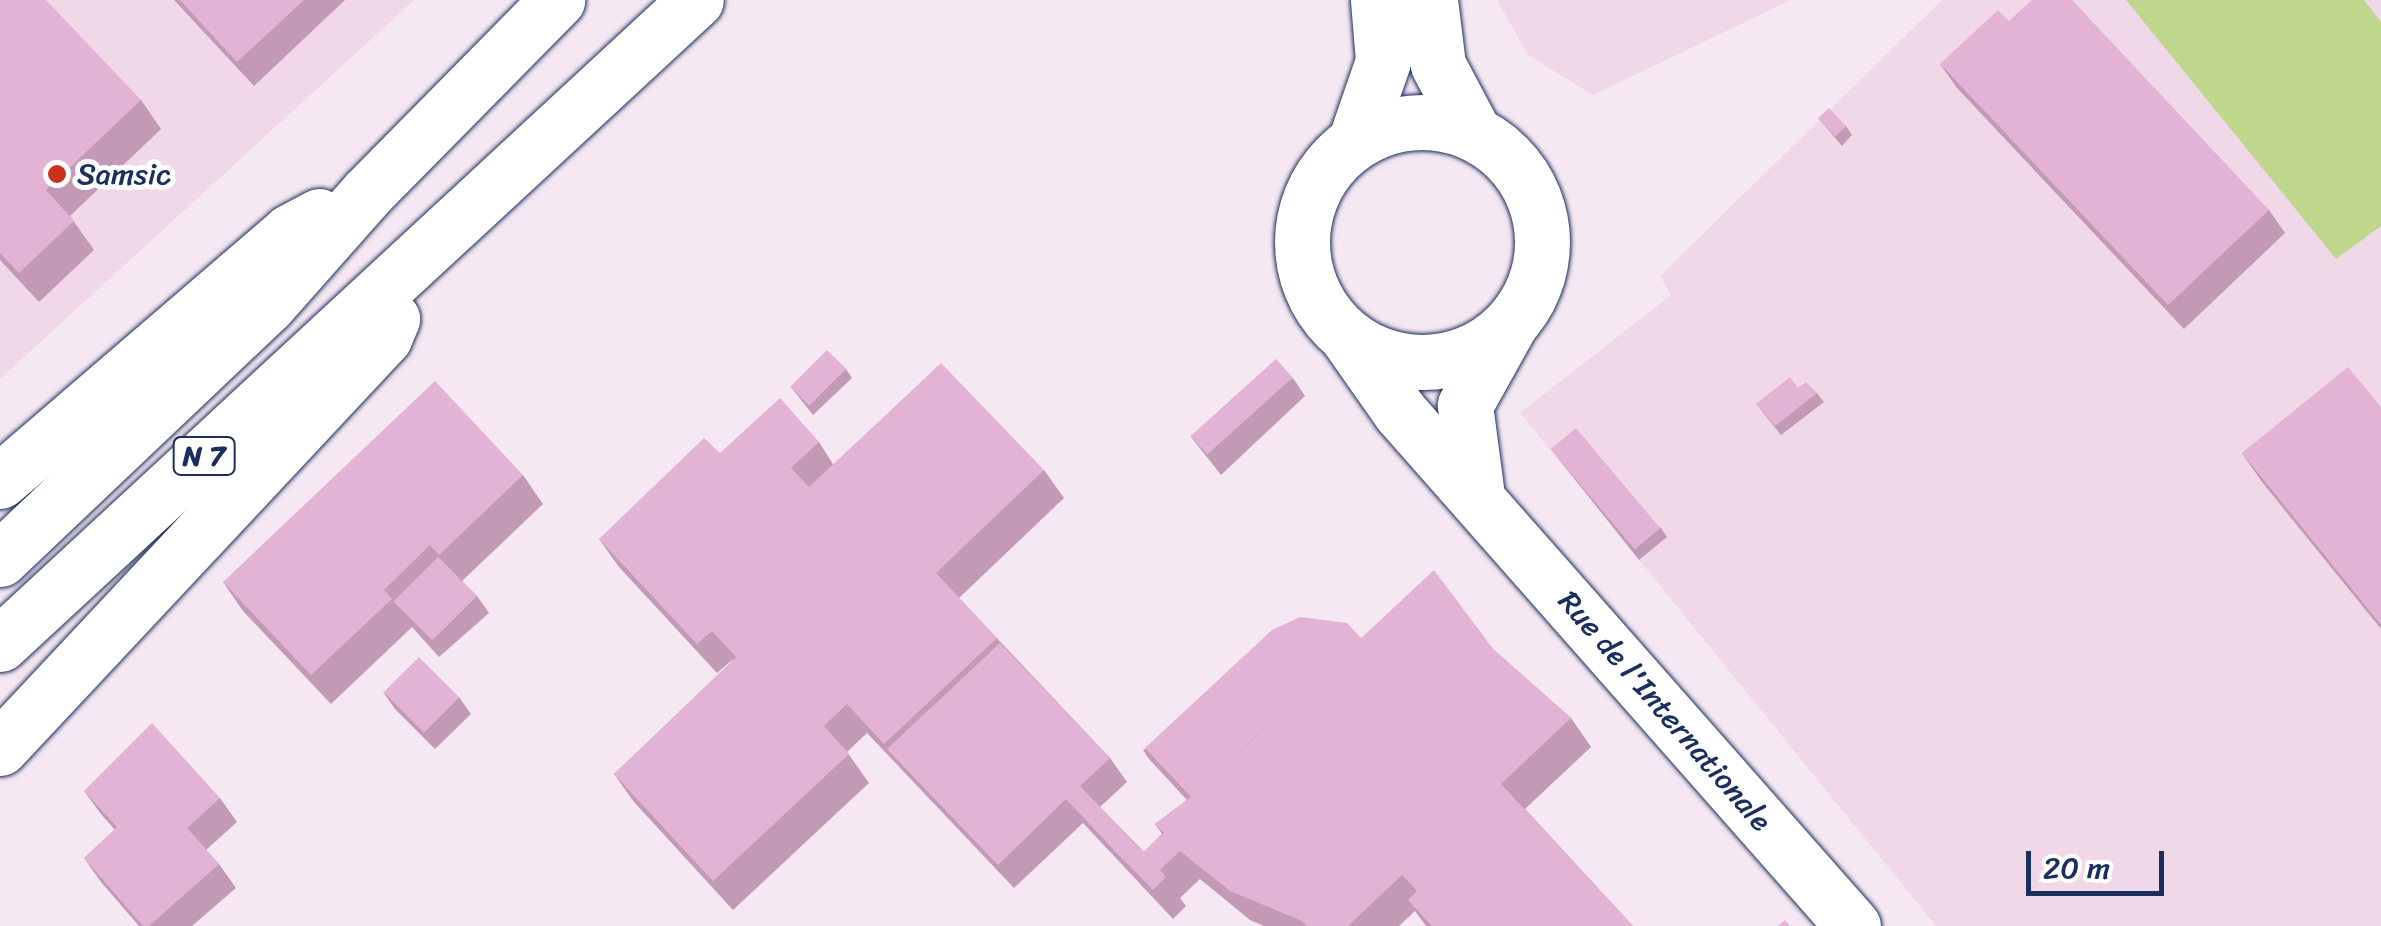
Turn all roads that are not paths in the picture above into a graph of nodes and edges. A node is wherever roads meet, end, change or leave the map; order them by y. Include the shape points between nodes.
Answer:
1 (557, 0) edge
2 (696, 0) edge
3 (1378, 0) edge
4 (1430, 0) edge
5 (1474, 134) junction
6 (1355, 142) junction
7 (367, 193) junction
8 (410, 270) junction
9 (1510, 326) junction
10 (1348, 338) junction
11 (0, 481) edge
12 (1477, 496) junction
13 (0, 559) edge
14 (0, 644) edge
15 (0, 748) edge
16 (1854, 926) edge

1 - 7 main road, N 7
2 - 8 main road, N 7
3 - 6 main road via 1383,61
4 - 5 main road via 1438,65
5 - 6 main road via 1426,122 1377,130
5 - 9 main road via 1522,176 1540,218 1540,268
6 - 10 main road via 1314,189 1302,250 1322,309
7 - 11 main road via 288,232
7 - 13 main road, N 7 via 268,306
8 - 14 main road, N 7
8 - 15 main road via 384,338
9 - 10 main road via 1487,344 1432,362 1402,361
9 - 12 main road via 1465,405
10 - 12 main road, Rue de l'Internationale via 1400,412
12 - 16 main road, Rue de l'Internationale

